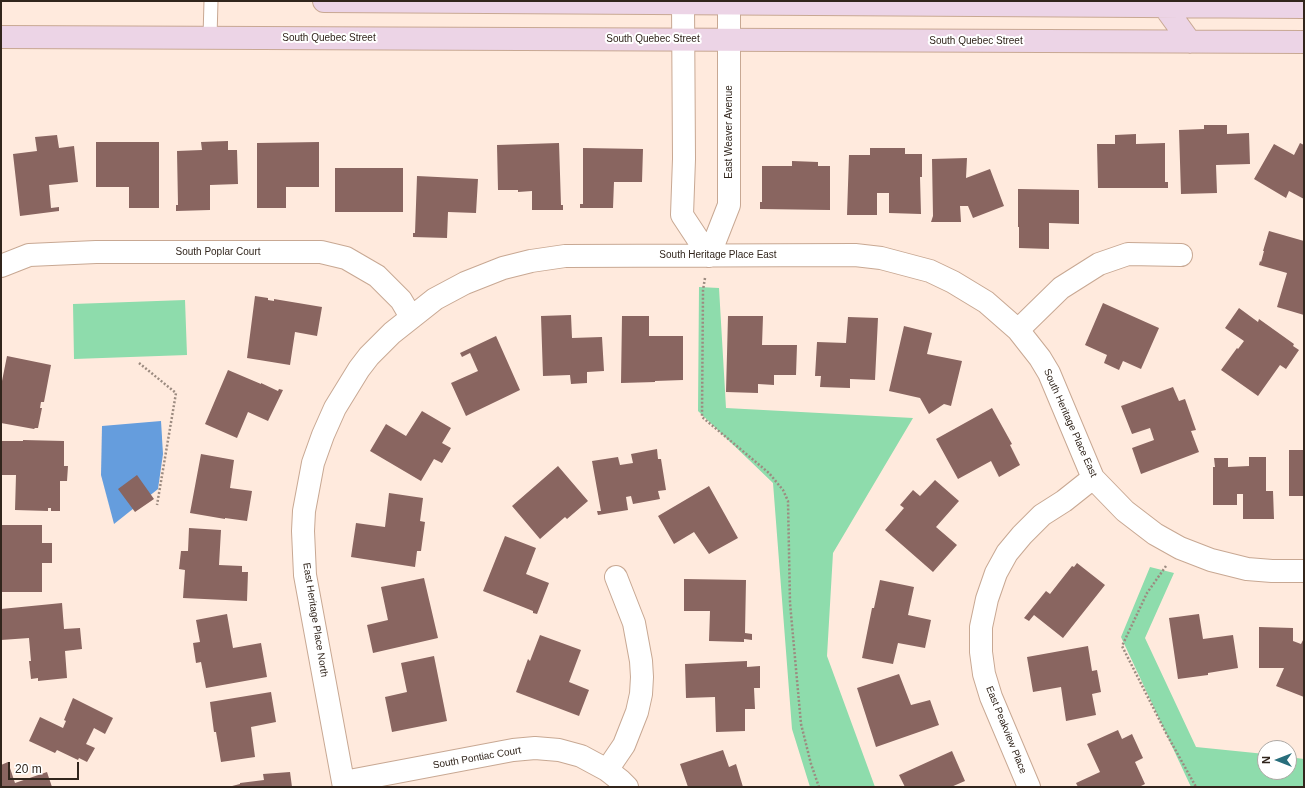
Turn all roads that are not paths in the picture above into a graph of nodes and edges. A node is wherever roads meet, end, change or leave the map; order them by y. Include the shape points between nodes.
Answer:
1 (211, 1) edge
2 (324, 1) edge
3 (445, 1) edge
4 (683, 2) edge
5 (729, 2) edge
6 (1164, 4) edge
7 (1206, 4) edge
8 (1304, 7) edge
9 (1, 37) edge
10 (210, 37) junction
11 (683, 39) junction
12 (729, 39) junction
13 (1190, 42) junction
14 (1304, 42) edge
15 (1181, 254) dead end
16 (709, 256) junction
17 (1, 266) edge
18 (411, 317) junction
19 (1018, 330) junction
20 (1093, 478) junction
21 (1304, 571) edge
22 (616, 577) dead end
23 (607, 770) junction
24 (344, 785) edge
25 (627, 787) edge
26 (1029, 787) edge

1 - 10 lane
2 - 3 main road
3 - 4 main road
4 - 5 main road
4 - 11 street
5 - 6 main road
5 - 12 street, East Weaver Avenue
6 - 7 main road
6 - 13 main road
7 - 8 main road
7 - 13 main road
9 - 10 main road, South Quebec Street
10 - 11 main road, South Quebec Street
11 - 12 main road, South Quebec Street
11 - 16 street via 682,216
12 - 13 main road, South Quebec Street
12 - 16 street, East Weaver Avenue via 729,206
13 - 14 main road, South Quebec Street
15 - 19 street via 1128,254 1099,264 1061,288
16 - 18 street, South Heritage Place East via 565,256 531,261 503,268 465,283 435,299
16 - 19 street, South Heritage Place East via 855,254 880,258 930,271 953,282 986,302
17 - 18 street, South Poplar Court via 29,256 96,252 321,252 346,258 377,276 401,300
18 - 24 street, East Heritage Place North via 369,356 335,408 313,463 304,511 305,575
19 - 20 street, South Heritage Place East via 1049,373
20 - 21 street, South Heritage Place East via 1125,511 1155,534 1180,548 1211,560 1247,569
20 - 26 street, East Peakview Place via 1042,515 1007,553 996,573 981,627 984,674 991,697
22 - 23 street via 634,623 642,677 637,712 624,745
23 - 24 street, South Pontiac Court via 581,756 559,750 535,748 513,750
23 - 25 street, South Pontiac Court

